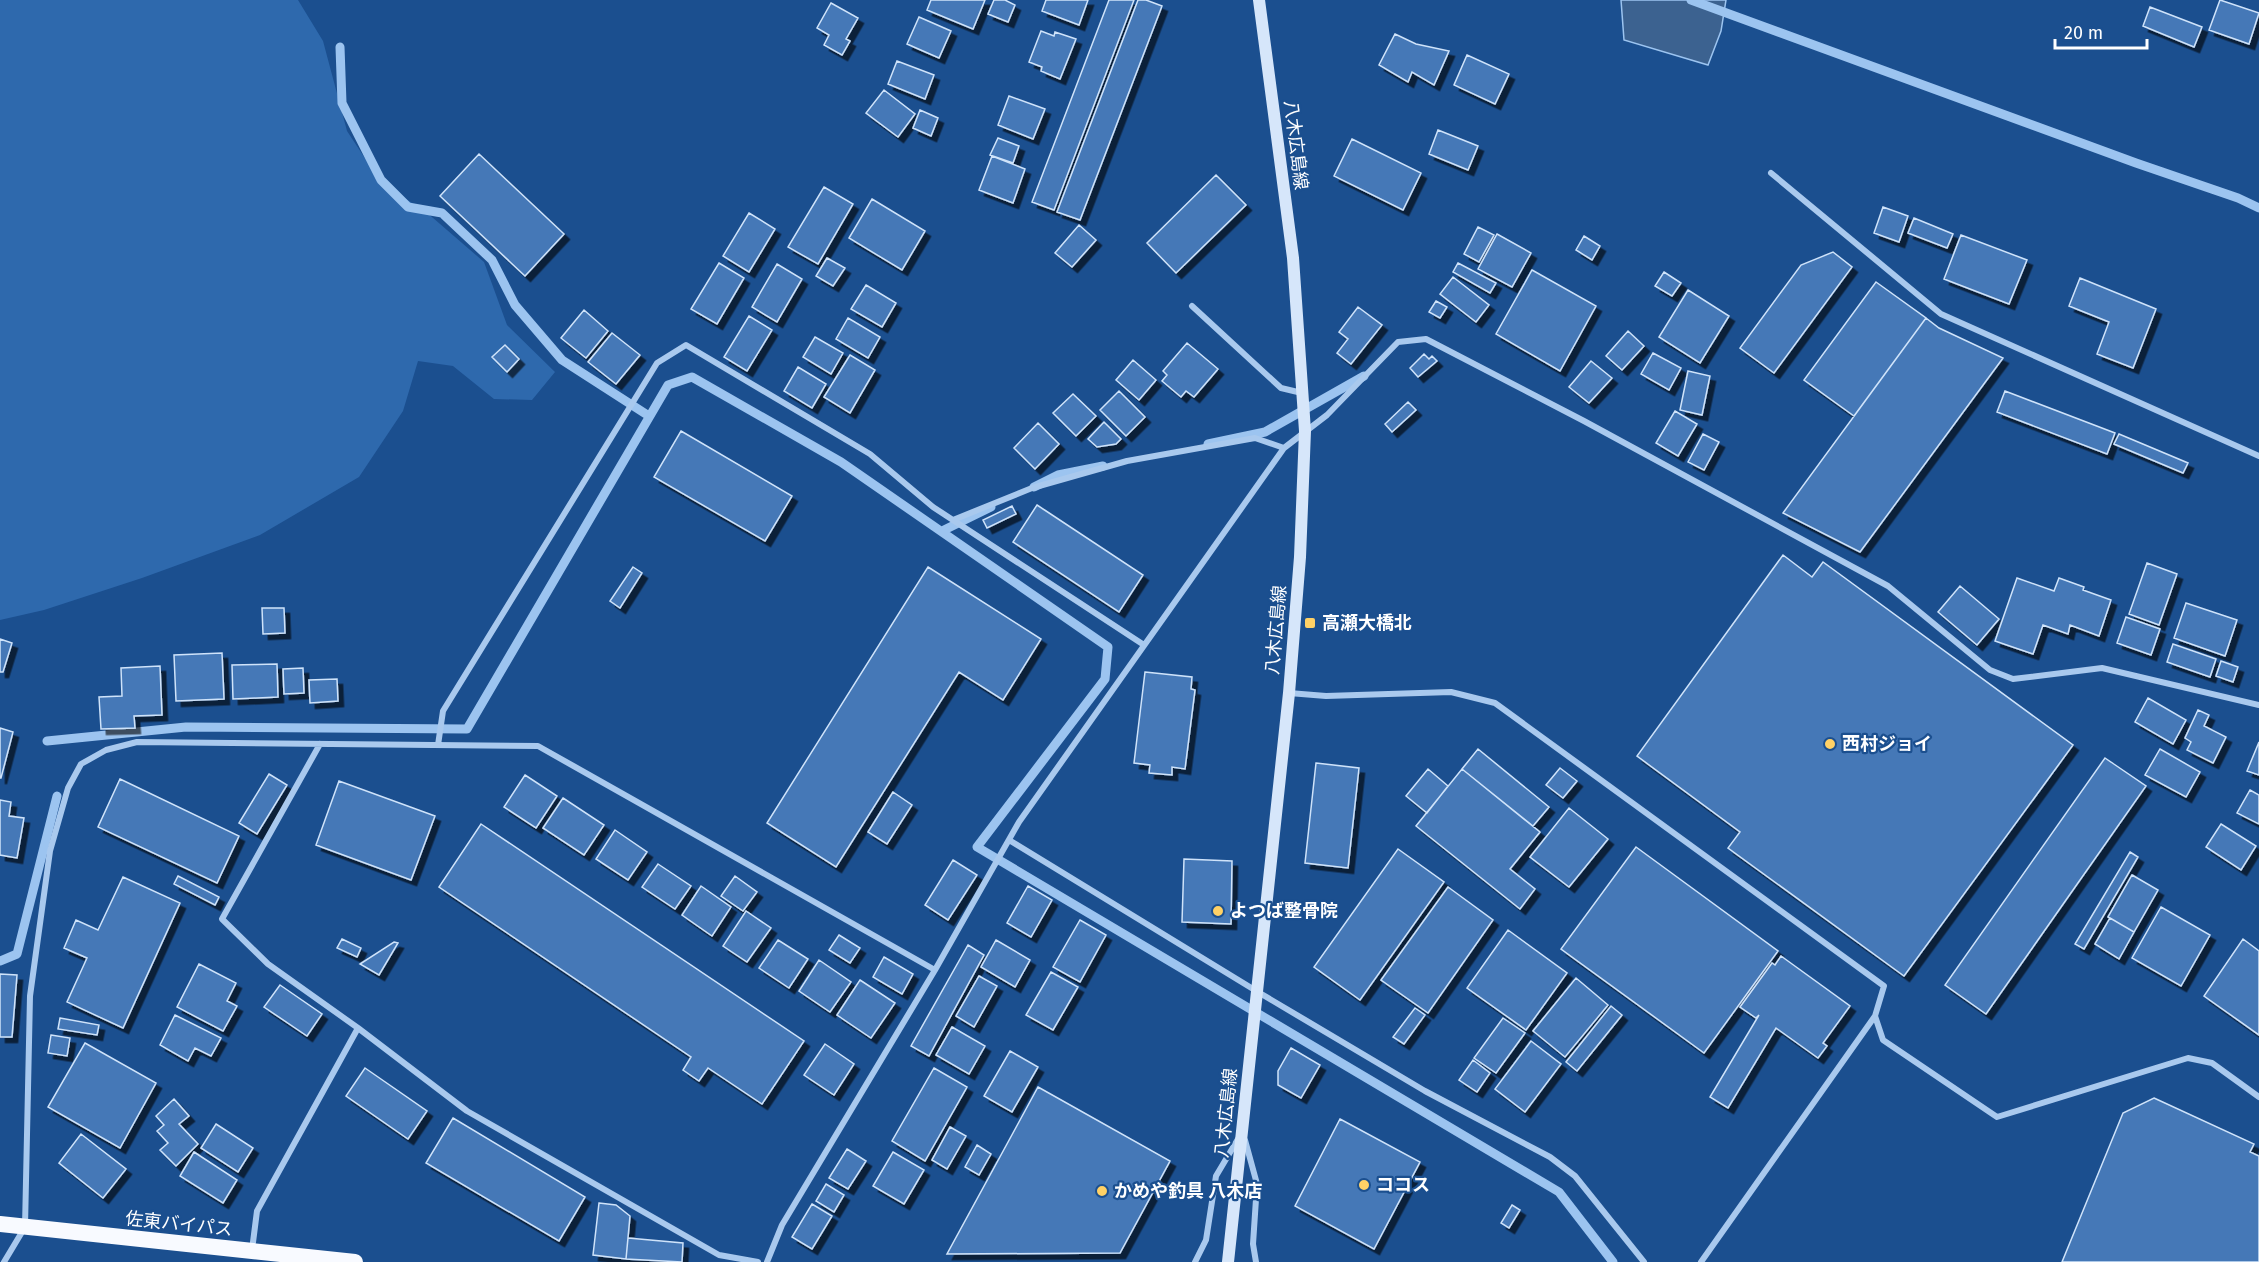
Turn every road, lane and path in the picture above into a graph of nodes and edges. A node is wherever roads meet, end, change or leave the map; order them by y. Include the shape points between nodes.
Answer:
1 (1259, 0) edge
2 (1771, 173) dead end
3 (1192, 306) dead end
4 (1302, 393) junction
5 (1305, 431) junction
6 (1284, 448) junction
7 (2259, 456) edge
8 (953, 520) junction
9 (1144, 645) junction
10 (1289, 693) junction
11 (2259, 705) edge
12 (320, 744) junction
13 (438, 745) junction
14 (1009, 840) junction
15 (935, 970) junction
16 (1258, 992) junction
17 (1875, 1016) junction
18 (358, 1028) junction
19 (2259, 1097) edge
20 (1242, 1131) junction
21 (0, 1224) edge
22 (26, 1227) junction
23 (252, 1251) junction
24 (4, 1262) edge
25 (355, 1262) edge
26 (758, 1262) edge
27 (766, 1262) edge
28 (1195, 1262) edge
29 (1228, 1262) edge
30 (1256, 1262) edge
31 (1644, 1262) edge
32 (1701, 1262) edge

1 - 4 main road, 八木広島線 via 1293,258
2 - 7 street via 1941,314
3 - 4 street via 1281,388
4 - 5 main road, 八木広島線
5 - 6 street
5 - 10 main road, 八木広島線
5 - 11 street via 1327,415 1398,342 1426,339 1888,586 1990,670 2013,679 2102,668
6 - 8 street via 1255,438 1127,461 1032,488
6 - 9 street
8 - 9 street
8 - 13 street via 870,454 686,345 657,363 443,711
9 - 14 street
10 - 16 main road, 八木広島線
10 - 17 street via 1326,696 1451,692 1495,703 1884,986
12 - 13 street
12 - 18 street via 222,919 268,964
12 - 22 street via 137,742 106,750 81,764 68,788 50,850 30,996
13 - 15 street via 538,746
14 - 15 street
14 - 16 street
15 - 27 street via 782,1225
16 - 20 main road, 八木広島線
16 - 31 street via 1425,1090 1550,1157 1575,1176
17 - 19 street via 1883,1040 1997,1117 2188,1058 2212,1063
17 - 32 street
18 - 23 street via 257,1211
18 - 26 street via 467,1111 719,1255
20 - 28 street via 1216,1176 1206,1240
20 - 29 main road, 八木広島線
20 - 30 street via 1257,1184 1253,1244
21 - 22 highway, 佐東バイパス
22 - 23 highway, 佐東バイパス
22 - 24 street
23 - 25 highway, 佐東バイパス

